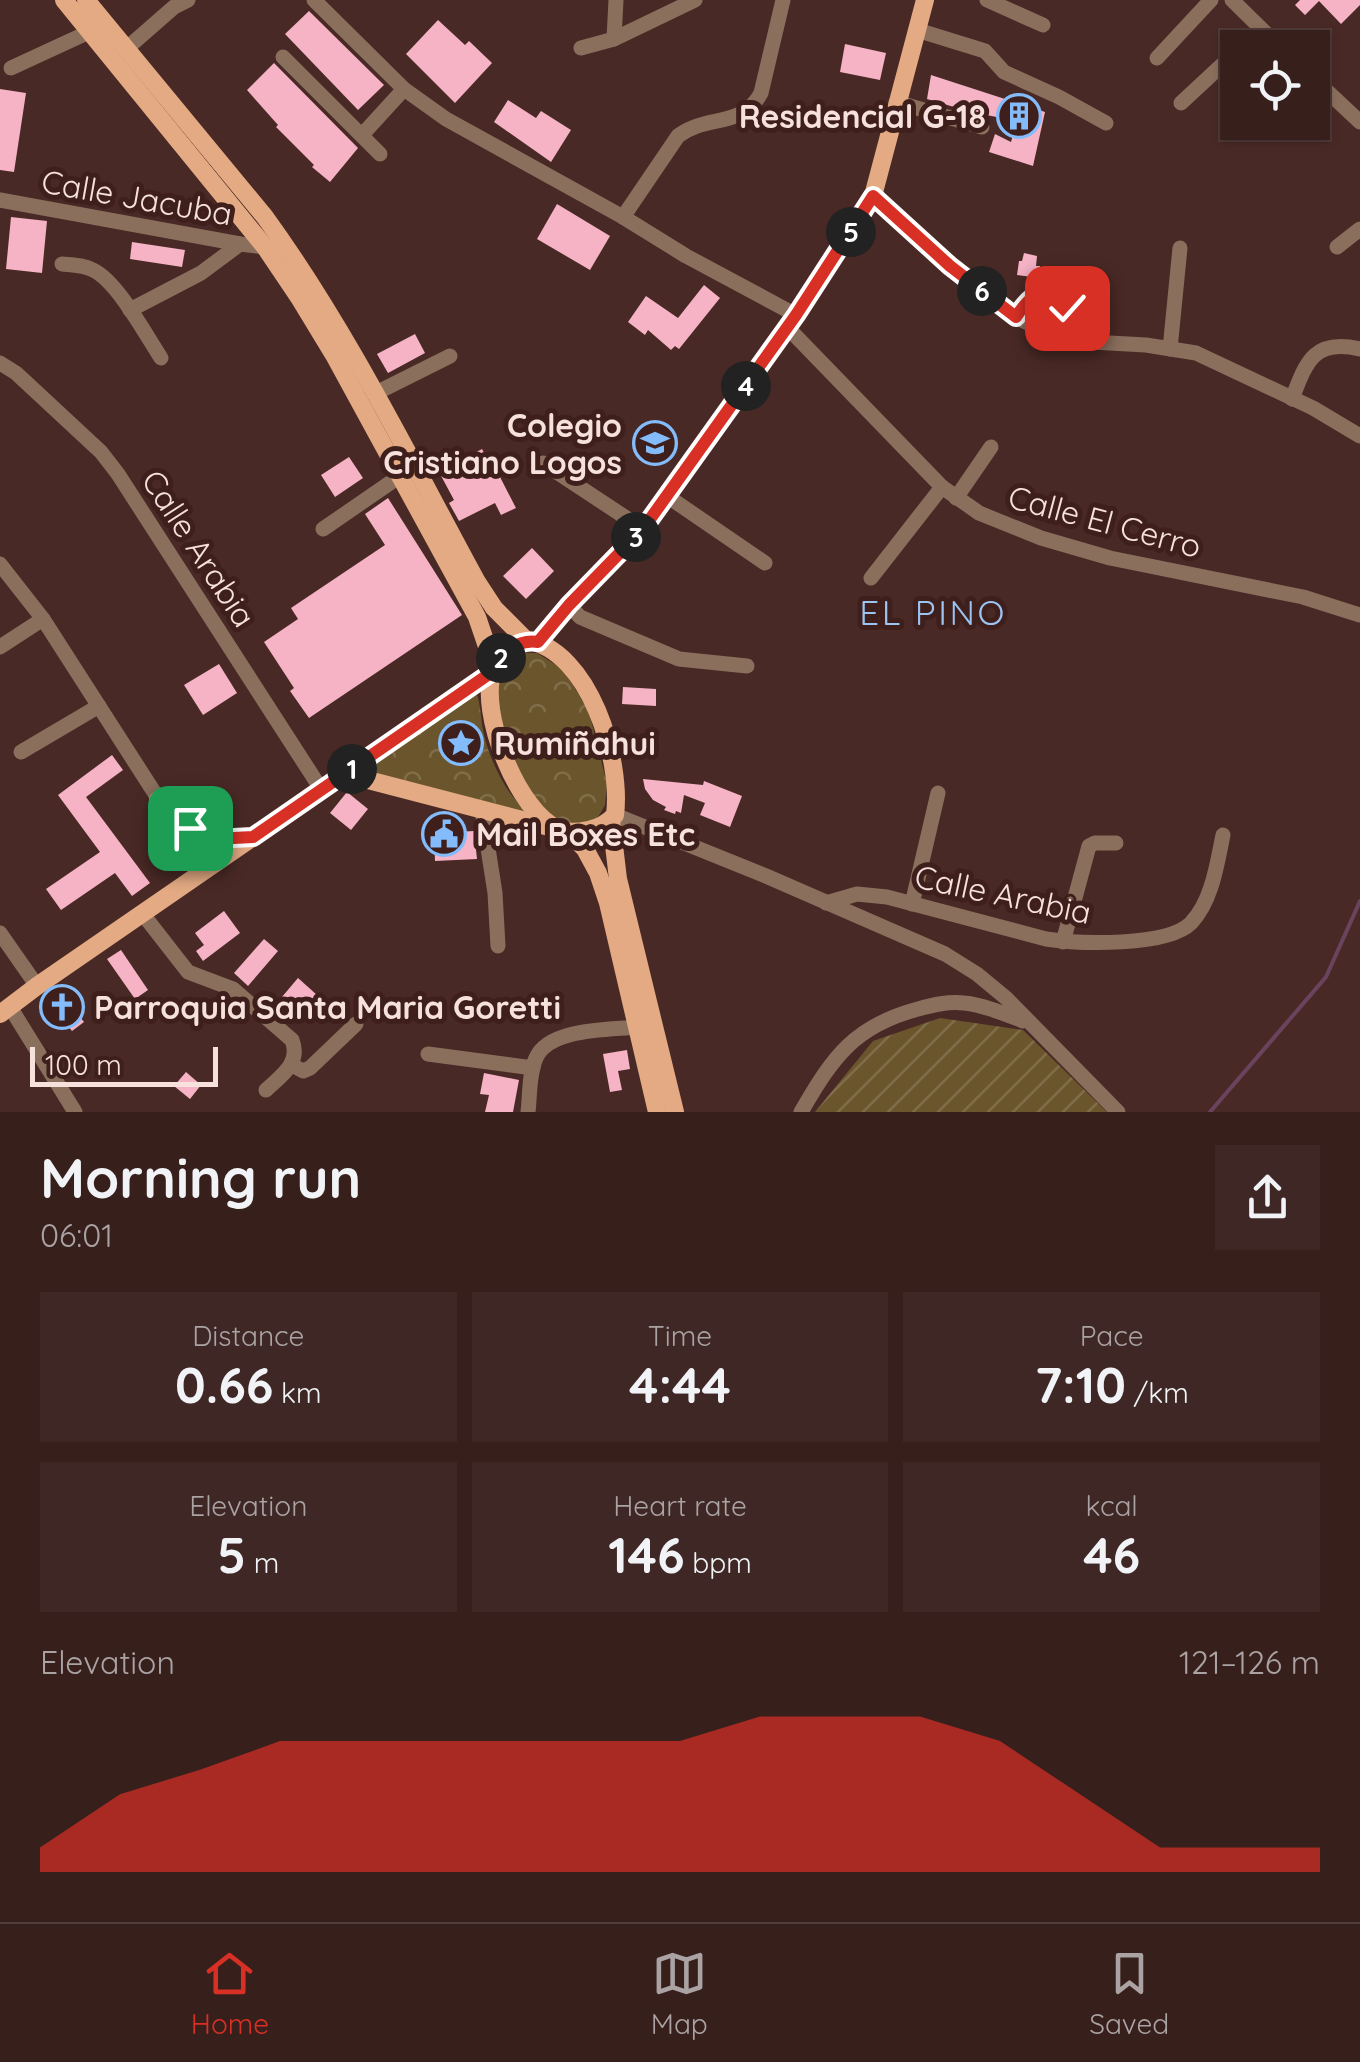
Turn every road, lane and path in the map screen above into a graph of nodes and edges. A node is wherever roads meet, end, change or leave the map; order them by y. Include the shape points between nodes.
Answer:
1 (188, 0) edge
2 (314, 0) edge
3 (616, 0) edge
4 (696, 0) edge
5 (782, 0) edge
6 (925, 0) edge
7 (987, 0) edge
8 (1211, 0) edge
9 (1232, 0) edge
10 (75, 2) edge
11 (1043, 25) dead end
12 (1260, 28) edge
13 (917, 30) junction
14 (90, 32) junction
15 (614, 39) junction
16 (581, 48) dead end
17 (126, 49) junction
18 (283, 57) dead end
19 (1157, 58) dead end
20 (1220, 67) edge
21 (11, 68) dead end
22 (404, 89) junction
23 (1330, 94) edge
24 (896, 102) junction
25 (1181, 103) dead end
26 (1360, 122) edge
27 (1106, 123) dead end
28 (982, 127) dead end
29 (362, 135) junction
30 (380, 154) dead end
31 (873, 196) junction
32 (0, 200) edge
33 (624, 217) junction
34 (1360, 229) edge
35 (240, 244) junction
36 (265, 248) junction
37 (1180, 248) dead end
38 (1337, 248) dead end
39 (288, 249) junction
40 (62, 264) dead end
41 (130, 310) junction
42 (1016, 317) junction
43 (792, 321) junction
44 (1058, 337) junction
45 (1170, 349) junction
46 (1360, 349) edge
47 (341, 350) junction
48 (450, 356) dead end
49 (161, 358) dead end
50 (0, 363) edge
51 (374, 394) junction
52 (1292, 398) junction
53 (1360, 436) edge
54 (991, 447) dead end
55 (543, 463) dead end
56 (400, 476) junction
57 (949, 492) junction
58 (667, 496) junction
59 (323, 529) dead end
60 (643, 529) junction
61 (765, 563) dead end
62 (0, 564) edge
63 (871, 578) dead end
64 (569, 605) junction
65 (1360, 614) edge
66 (44, 619) junction
67 (532, 641) junction
68 (0, 647) edge
69 (747, 666) dead end
70 (494, 669) junction
71 (99, 706) junction
72 (21, 752) dead end
73 (345, 774) junction
74 (322, 790) junction
75 (938, 793) dead end
76 (158, 800) junction
77 (482, 810) junction
78 (613, 818) junction
79 (561, 830) junction
80 (1222, 836) dead end
81 (253, 837) junction
82 (1116, 843) dead end
83 (204, 870) junction
84 (826, 903) junction
85 (912, 904) junction
86 (142, 913) junction
87 (0, 933) edge
88 (1063, 942) junction
89 (498, 946) dead end
90 (37, 986) junction
91 (5, 1010) edge
92 (356, 1024) dead end
93 (1034, 1025) junction
94 (637, 1028) junction
95 (428, 1054) dead end
96 (292, 1065) junction
97 (533, 1068) junction
98 (266, 1090) dead end
99 (75, 1112) edge
100 (528, 1112) edge
101 (657, 1112) edge
102 (675, 1112) edge
103 (800, 1112) edge
104 (1118, 1112) edge

1 - 17 street
2 - 22 street, Calle El Cerro
3 - 15 street
4 - 15 street
5 - 33 street via 753,106 678,136
6 - 13 main road
7 - 11 street
8 - 19 street
9 - 12 street
10 - 14 main road
10 - 17 main road
13 - 24 main road
13 - 27 street via 985,50 1004,72
14 - 21 street
14 - 36 main road
15 - 16 street
17 - 39 main road
18 - 29 street
20 - 25 street
22 - 29 street
22 - 33 street, Calle El Cerro
23 - 26 street
24 - 28 street
24 - 31 main road
29 - 30 street
31 - 42 street
31 - 43 main road
32 - 35 street, Calle Jacuba
33 - 43 street, Calle El Cerro
34 - 38 street
35 - 36 street, Calle Jacuba
35 - 41 street
36 - 39 street, Calle Jacuba
36 - 47 main road
37 - 45 street
39 - 47 main road
40 - 41 street via 104,275
41 - 49 street
42 - 44 street
42 - 44 street via 1038,293 1056,295 1067,308
43 - 57 street, Calle El Cerro
43 - 58 main road
44 - 45 street
45 - 52 street via 1196,353
46 - 52 street via 1341,346 1314,354
47 - 51 main road
47 - 56 main road
48 - 51 street
50 - 74 street, Calle Arabia via 118,474
51 - 67 main road via 477,582 494,608
52 - 53 street
54 - 57 street
55 - 60 street
56 - 59 street
56 - 70 main road via 477,617
57 - 63 street
57 - 65 street, Calle El Cerro via 979,514 1041,538
58 - 60 main road
58 - 61 street
60 - 64 main road
62 - 66 street
64 - 67 main road
64 - 69 street via 580,617 679,659
66 - 68 street
66 - 71 street
67 - 70 main road via 504,654
67 - 78 main road via 565,662 594,705 613,763
70 - 73 main road
70 - 79 main road via 492,722 504,761 519,788
71 - 72 street
71 - 76 street
73 - 74 main road
73 - 77 main road
74 - 81 main road
75 - 85 street
76 - 81 main road via 201,834
76 - 83 street
77 - 79 main road
77 - 89 street
78 - 79 main road via 594,829
78 - 84 street
78 - 102 main road via 618,879
79 - 94 main road via 586,849 598,874
80 - 88 street, Calle Arabia via 1200,910 1180,931 1103,944
81 - 83 main road
82 - 88 street via 1089,846
83 - 86 main road
84 - 85 street, Calle Arabia via 867,894
84 - 93 street via 945,954
85 - 88 street, Calle Arabia
86 - 90 main road
86 - 96 street via 188,972 233,989 292,1040
87 - 90 street
90 - 91 main road
91 - 99 street
92 - 96 street via 310,1068
93 - 103 street via 963,1002 899,1014 861,1033
93 - 104 street
94 - 97 street via 564,1036 542,1048
94 - 101 main road
95 - 97 street
96 - 98 street
97 - 100 street

